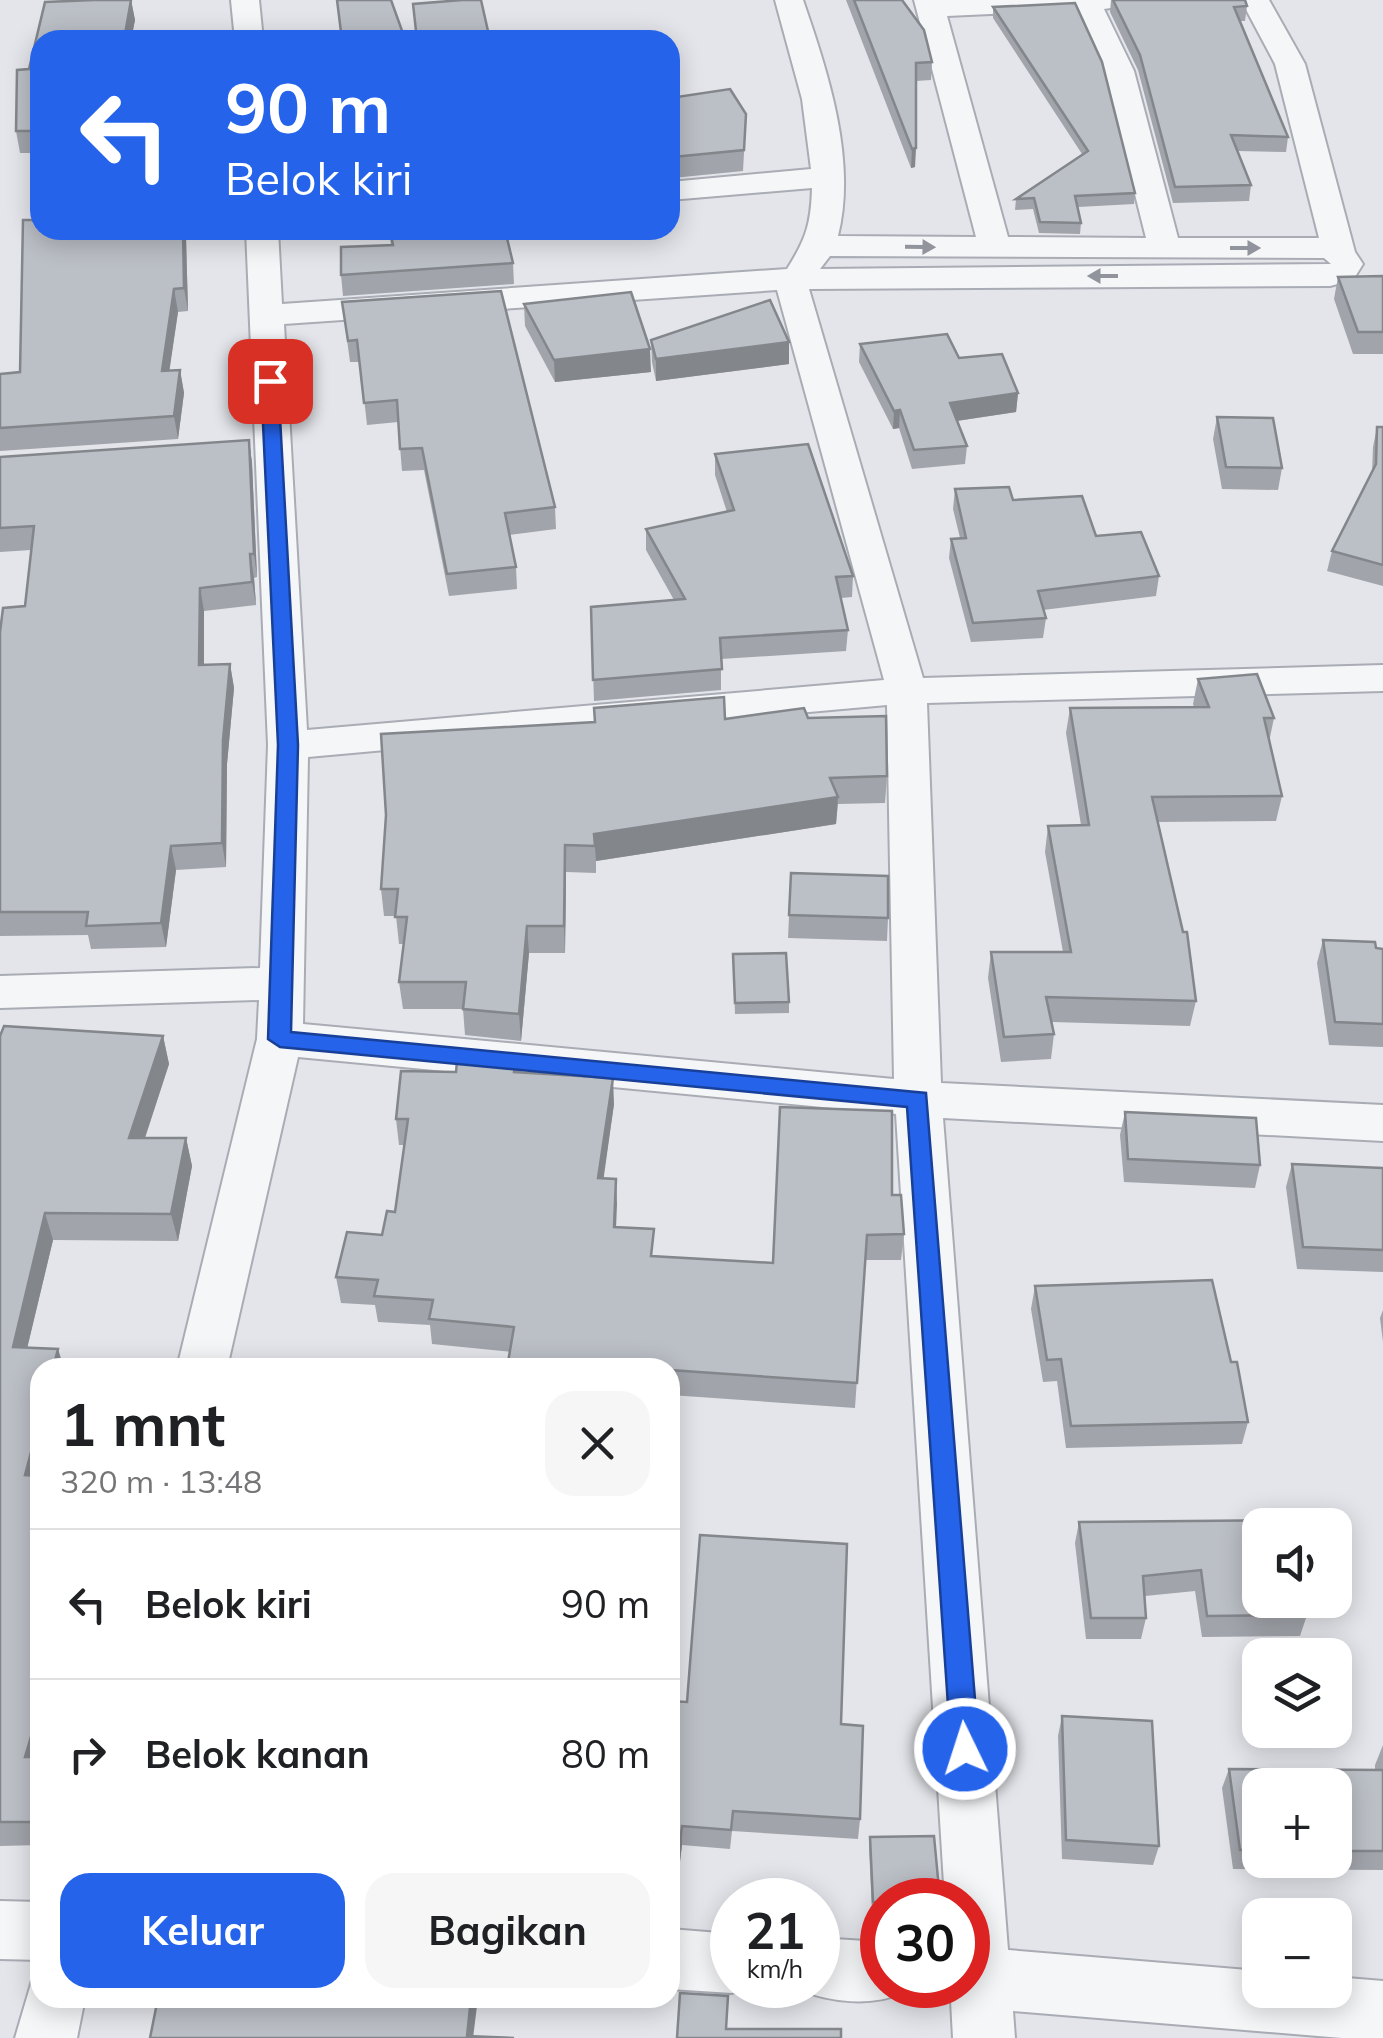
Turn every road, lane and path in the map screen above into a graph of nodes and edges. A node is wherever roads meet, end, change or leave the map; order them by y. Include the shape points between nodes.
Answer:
1 (245, 0) edge
2 (789, 0) edge
3 (1256, 0) edge
4 (1096, 1) edge
5 (930, 4) edge
6 (247, 30) edge
7 (830, 177) junction
8 (680, 190) edge
9 (262, 240) edge
10 (822, 246) junction
11 (994, 248) junction
12 (1165, 248) junction
13 (1339, 252) junction
14 (790, 279) junction
15 (266, 315) junction
16 (1383, 678) edge
17 (907, 691) junction
18 (288, 745) junction
19 (281, 983) junction
20 (0, 992) edge
21 (280, 1039) junction
22 (918, 1099) junction
23 (1383, 1123) edge
24 (204, 1358) edge
25 (968, 1878) edge
26 (0, 1930) edge
27 (30, 1930) edge
28 (680, 1960) edge
29 (710, 1962) edge
30 (990, 1979) edge
31 (53, 2008) edge
32 (979, 2008) edge
33 (1383, 2011) edge
34 (46, 2038) edge
35 (984, 2038) edge

1 - 6 street
2 - 7 street via 809,58
3 - 13 street via 1290,64
4 - 5 street
4 - 12 street
5 - 11 street
7 - 8 street
7 - 10 street
9 - 15 street
10 -> 11 street
10 - 14 street
11 - 12 street
12 -> 13 street
13 -> 14 street via 1347,268 1330,276
14 - 15 street
14 - 17 street
15 - 18 street via 254,448
16 - 17 street
17 - 18 street
17 - 22 street
18 - 19 street
19 - 20 street
19 - 21 street
21 - 22 street
21 - 24 street
22 - 23 street
22 - 25 street
26 - 27 street
28 - 29 street
30 - 33 street
31 - 34 street
32 - 35 street

